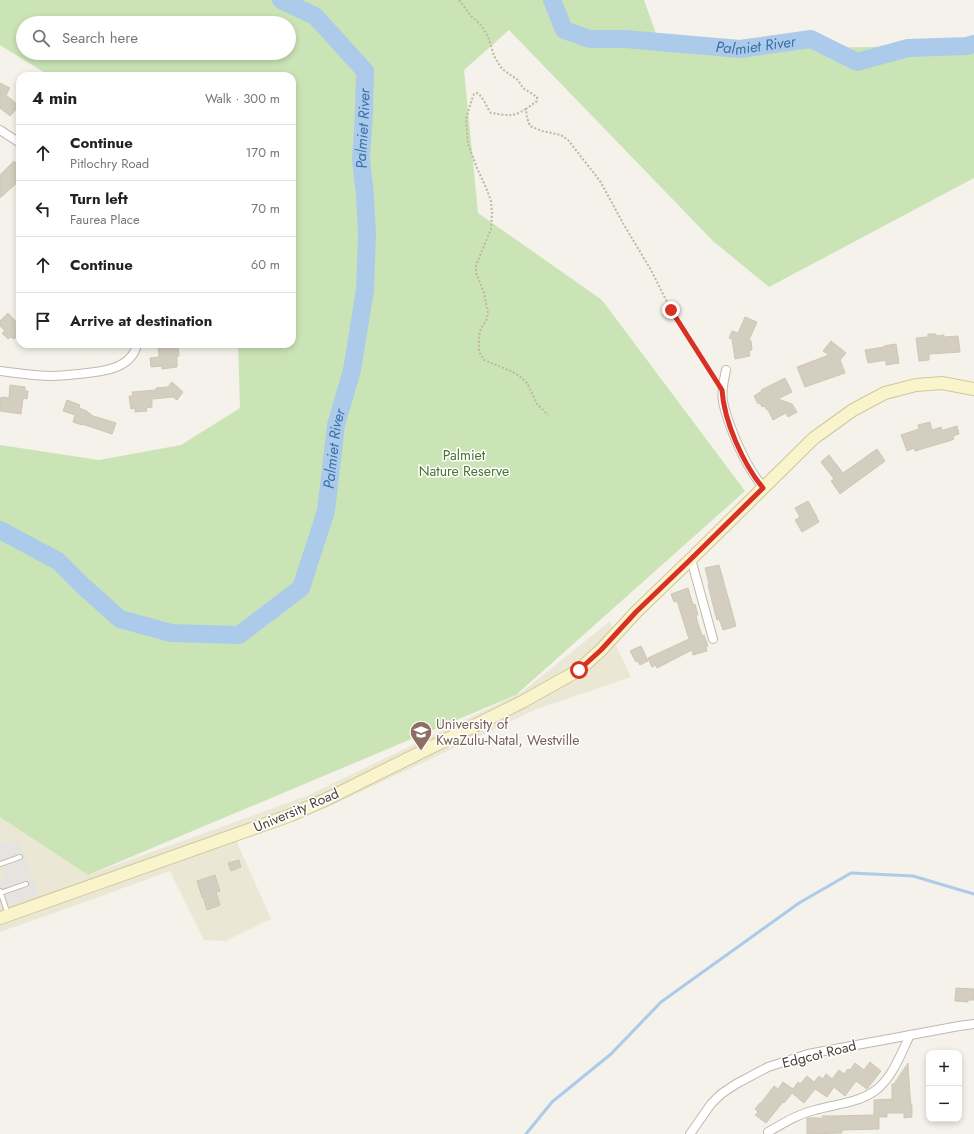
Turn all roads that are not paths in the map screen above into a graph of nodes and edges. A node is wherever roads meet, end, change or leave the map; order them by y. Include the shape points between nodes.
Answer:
1 (0, 130) edge
2 (16, 140) edge
3 (135, 348) edge
4 (726, 370) dead end
5 (0, 371) edge
6 (974, 390) edge
7 (763, 488) junction
8 (691, 559) junction
9 (713, 639) dead end
10 (20, 857) dead end
11 (0, 864) edge
12 (26, 884) dead end
13 (0, 892) edge
14 (4, 916) edge
15 (974, 1024) edge
16 (910, 1035) junction
17 (768, 1132) dead end
18 (690, 1134) edge

1 - 2 street
3 - 5 street via 123,364 103,371 55,376
4 - 7 street via 722,390 723,401 735,438 755,478
6 - 7 street, University Road via 942,383 916,385 885,393 853,410 814,438
7 - 8 street, University Road
8 - 9 street
8 - 14 street, University Road via 579,670 514,706 291,815
10 - 11 lane
12 - 13 lane
13 - 14 lane
15 - 16 street, Edgcot Road
16 - 17 street via 892,1071 877,1089 861,1098 803,1114
16 - 18 street, Edgcot Road via 808,1054 768,1067 721,1094

